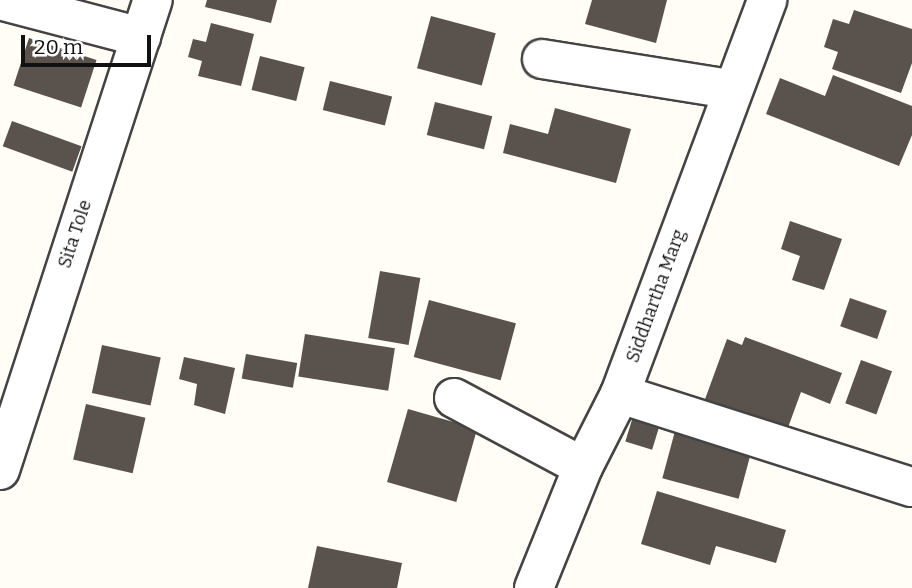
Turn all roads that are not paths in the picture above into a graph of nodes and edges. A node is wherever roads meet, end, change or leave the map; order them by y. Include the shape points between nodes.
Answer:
1 (0, 0) edge
2 (153, 0) edge
3 (767, 0) edge
4 (141, 37) junction
5 (542, 58) dead end
6 (730, 89) junction
7 (620, 394) junction
8 (454, 398) dead end
9 (583, 467) junction
10 (0, 470) edge
11 (912, 487) edge
12 (534, 588) edge

1 - 4 street
2 - 4 street, Sita Tole
3 - 6 street, Siddhartha Marg
4 - 10 street, Sita Tole
5 - 6 street
6 - 7 street, Siddhartha Marg
7 - 9 street, Siddhartha Marg
7 - 11 street
8 - 9 street
9 - 12 street, Siddhartha Marg

